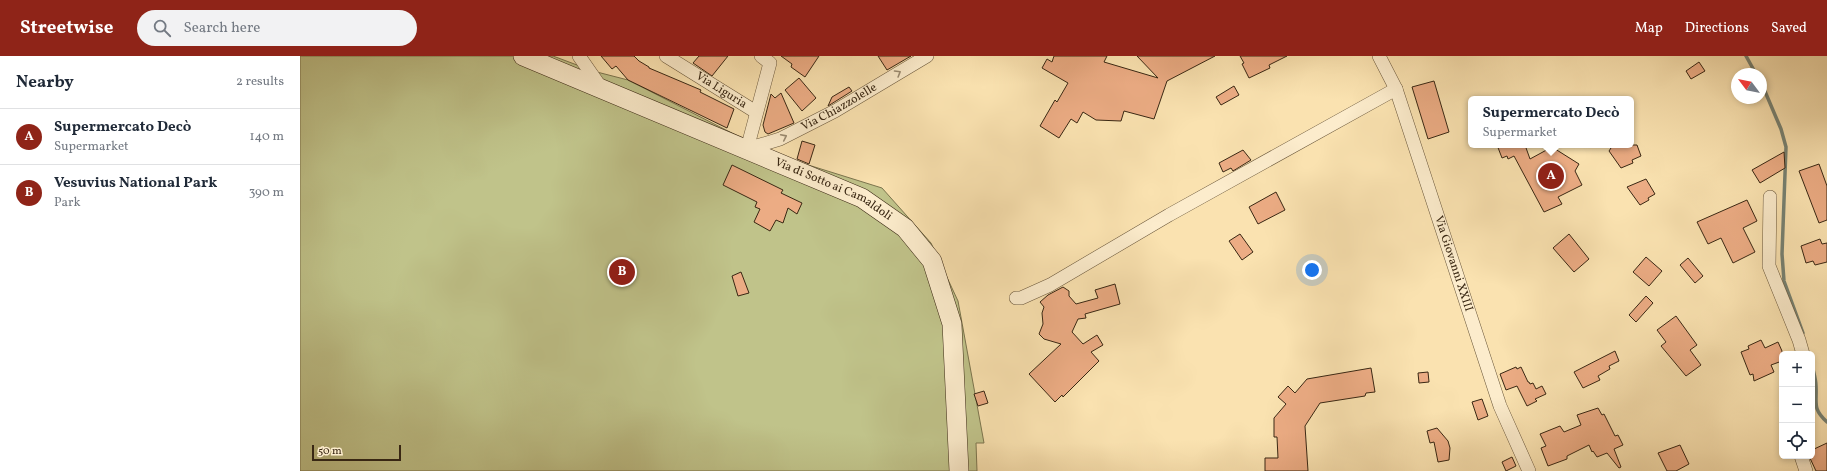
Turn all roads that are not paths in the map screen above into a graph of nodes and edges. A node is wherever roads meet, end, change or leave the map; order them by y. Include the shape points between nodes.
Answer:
1 (523, 56) edge
2 (579, 56) edge
3 (666, 56) edge
4 (762, 56) edge
5 (927, 56) edge
6 (1379, 56) edge
7 (1396, 89) junction
8 (603, 91) junction
9 (756, 112) junction
10 (747, 149) junction
11 (1770, 198) dead end
12 (1016, 298) dead end
13 (1802, 351) edge
14 (1802, 459) edge
15 (959, 471) edge
16 (1529, 471) edge
17 (1806, 471) edge

1 - 8 street, Via di Sotto ai Camaldoli
2 - 8 street
3 - 9 street, Via Liguria
4 - 9 street via 770,63
10 -> 5 street, Via Chiazzolelle via 786,136 835,111
6 - 7 street, Via Giovanni XXIII
7 - 12 street via 1169,215 1050,285
7 - 16 street, Via Giovanni XXIII via 1500,406
8 - 10 street, Via di Sotto ai Camaldoli
9 - 10 street
10 - 15 street, Via di Sotto ai Camaldoli via 862,198 905,228 932,261 952,324
11 - 13 street via 1769,266
14 - 17 street

